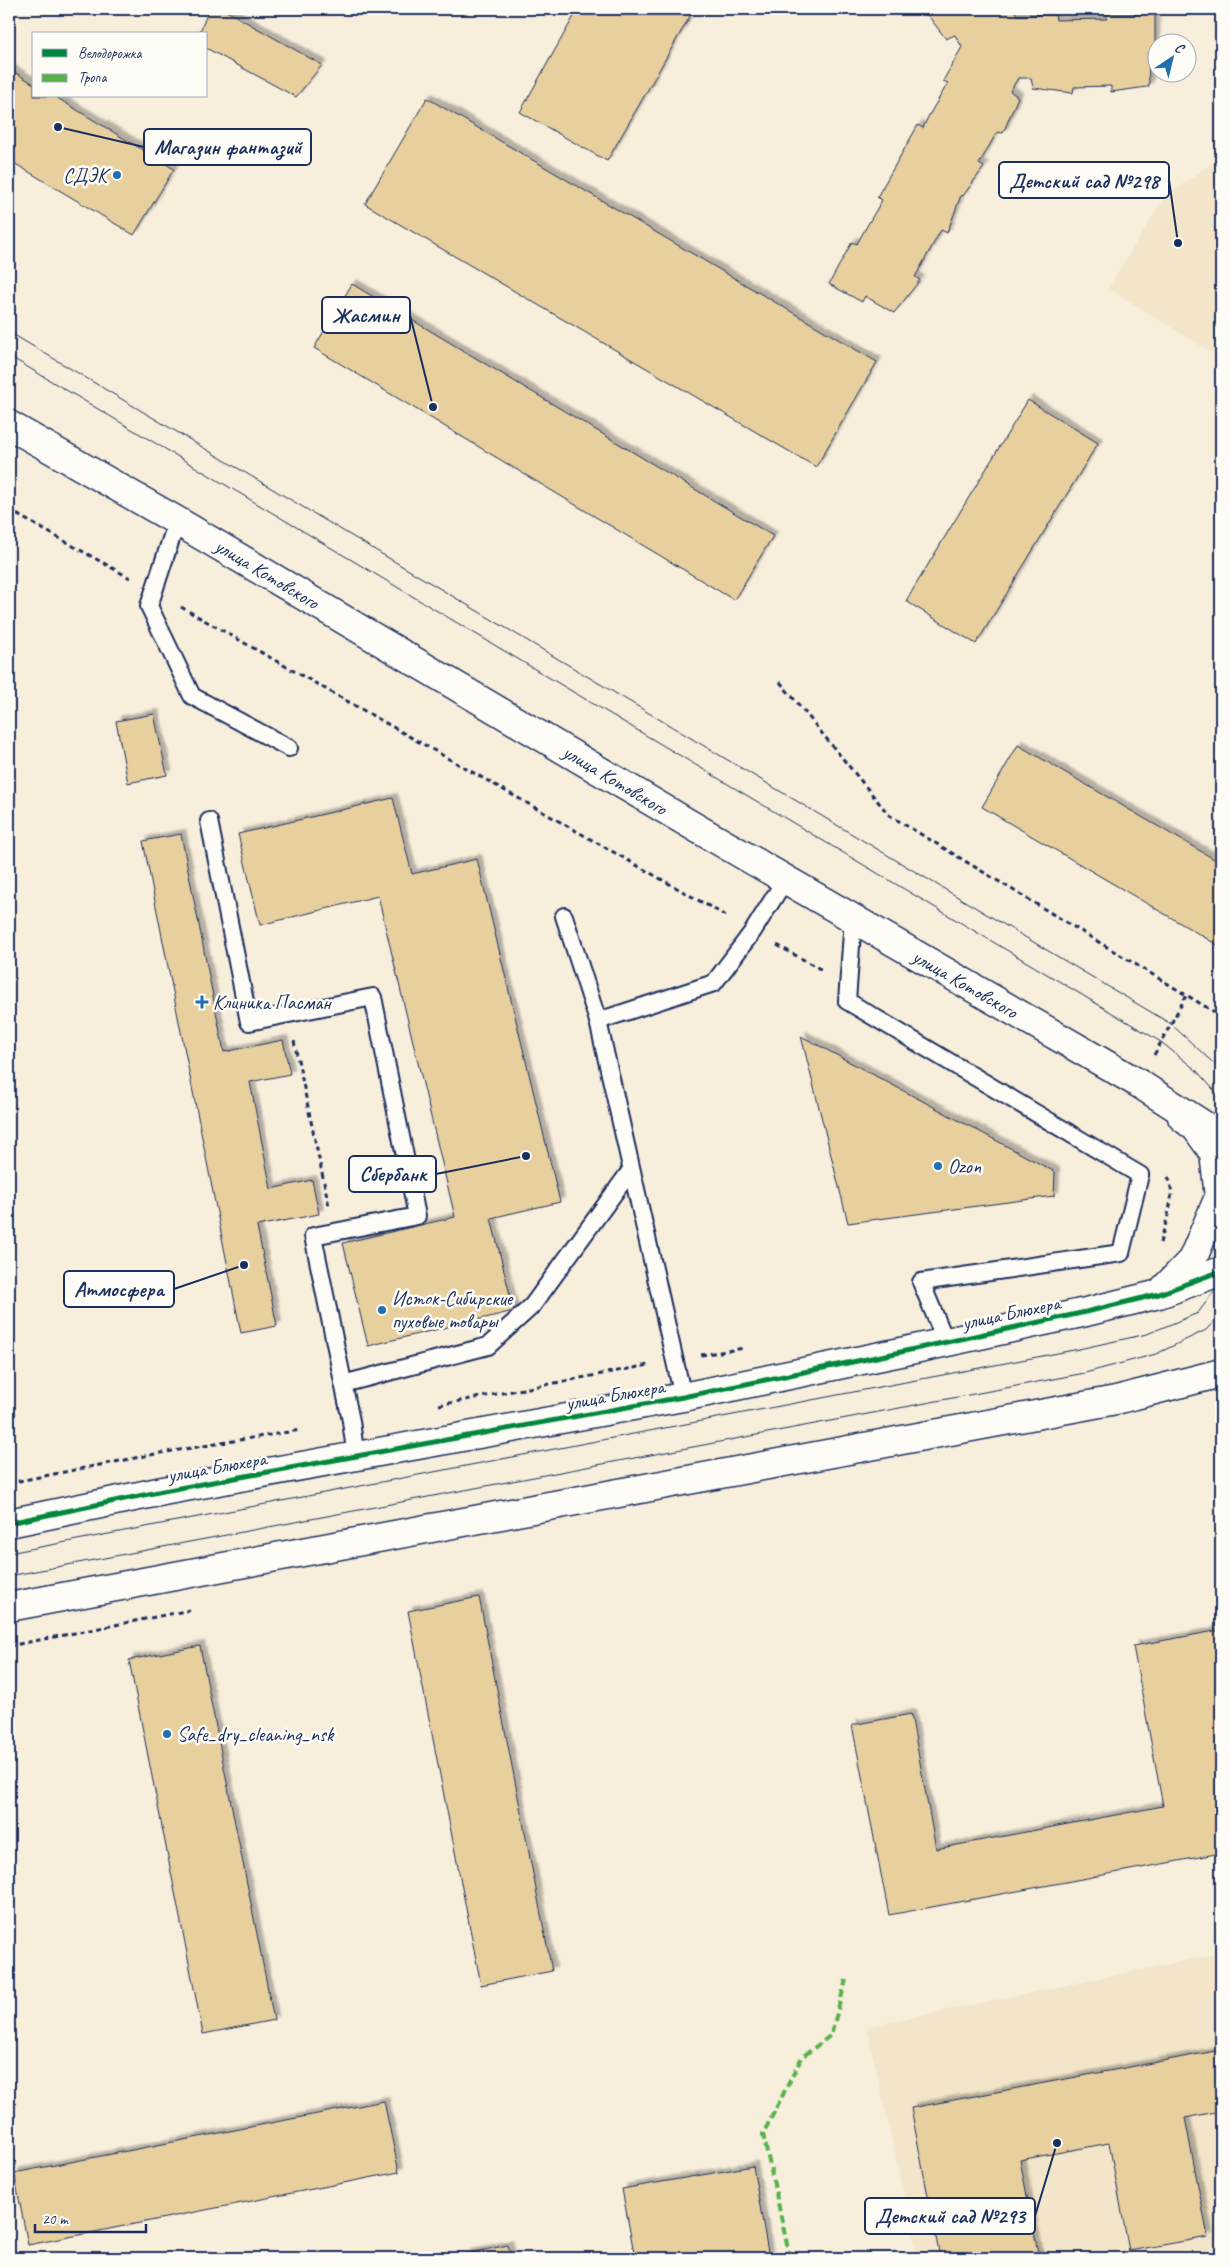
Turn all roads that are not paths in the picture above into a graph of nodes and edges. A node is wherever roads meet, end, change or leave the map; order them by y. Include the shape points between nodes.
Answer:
1 (9, 425) edge
2 (177, 521) junction
3 (289, 748) dead end
4 (209, 821) dead end
5 (785, 880) junction
6 (564, 916) dead end
7 (853, 919) junction
8 (598, 1021) junction
9 (1149, 1092) junction
10 (1221, 1120) edge
11 (1221, 1136) edge
12 (631, 1170) junction
13 (1221, 1271) edge
14 (1159, 1294) junction
15 (946, 1342) junction
16 (1221, 1373) edge
17 (343, 1384) junction
18 (683, 1398) junction
19 (356, 1458) junction
20 (9, 1523) edge
21 (9, 1607) edge

1 - 2 street, улица Котовского
2 - 3 lane via 149,606 192,696
2 - 5 street, улица Котовского
4 - 17 lane via 249,1022 373,997 417,1216 313,1236
5 - 7 street, улица Котовского
5 - 8 lane via 753,931 714,983
6 - 8 lane
7 - 9 street, улица Котовского
7 - 15 lane via 847,1001 1140,1175 1121,1253 921,1282
8 - 12 lane
9 - 10 street
9 - 11 street, улица Котовского
9 - 14 street via 1196,1128 1214,1153 1219,1197 1192,1260
12 - 17 lane via 532,1306 488,1346
12 - 18 lane
13 - 14 street, улица Блюхера
14 - 15 street, улица Блюхера
15 - 18 street, улица Блюхера
16 - 21 street via 1116,1400
17 - 19 lane
18 - 19 street, улица Блюхера
19 - 20 street, улица Блюхера via 163,1491

